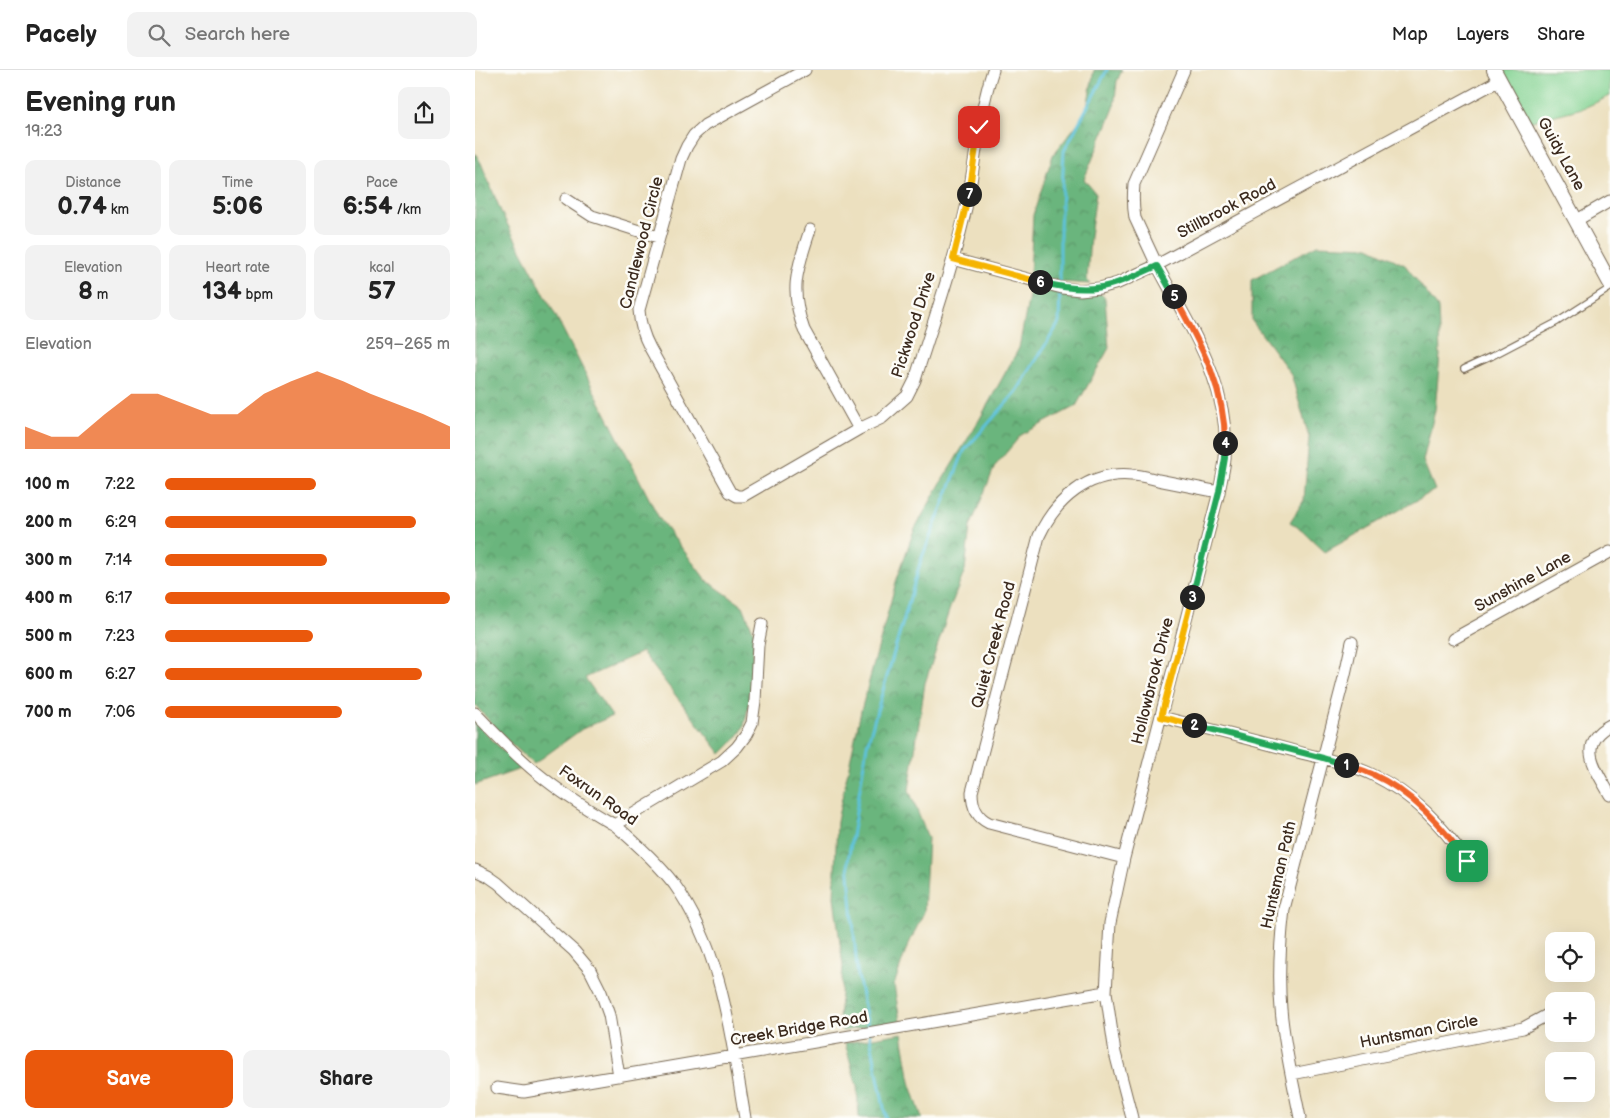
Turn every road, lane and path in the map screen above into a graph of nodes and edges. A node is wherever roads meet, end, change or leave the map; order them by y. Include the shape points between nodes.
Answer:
1 (805, 70) edge
2 (993, 70) edge
3 (1184, 70) edge
4 (1497, 75) edge
5 (565, 199) dead end
6 (1610, 201) edge
7 (1577, 220) junction
8 (809, 230) dead end
9 (658, 237) junction
10 (953, 259) junction
11 (1157, 266) junction
12 (1610, 283) edge
13 (1610, 288) edge
14 (1464, 369) dead end
15 (859, 429) junction
16 (1219, 492) junction
17 (737, 496) joint
18 (1610, 552) edge
19 (762, 624) dead end
20 (1453, 640) dead end
21 (1352, 642) dead end
22 (475, 713) edge
23 (1161, 717) junction
24 (1610, 725) edge
25 (1323, 758) junction
26 (1610, 795) edge
27 (615, 824) junction
28 (1124, 858) junction
29 (1467, 861) dead end
30 (475, 870) edge
31 (1106, 992) junction
32 (1545, 1016) edge
33 (734, 1056) junction
34 (1292, 1074) junction
35 (619, 1076) junction
36 (497, 1088) dead end
37 (745, 1118) edge
38 (1132, 1118) edge
39 (1300, 1118) edge

1 - 9 street, Candlewood Circle via 694,135 681,159
2 - 10 street, Pickwood Drive via 985,93 968,200
3 - 11 street, Hollowbrook Drive via 1134,184 1132,198 1135,218
4 - 7 street, Guidy Lane
4 - 11 street, Stillbrook Road
5 - 9 street via 592,216
6 - 7 street
7 - 12 street, Guidy Lane
8 - 15 street via 797,268 797,312
9 - 17 street, Candlewood Circle via 639,310 643,336 731,492
10 - 11 street, Stillbrook Road via 1080,290 1118,283
10 - 15 street, Pickwood Drive via 910,392 882,418
11 - 16 street, Hollowbrook Drive via 1206,355 1219,394 1225,435
13 - 14 lane via 1557,322
15 - 17 street, Pickwood Drive via 743,496
16 - 23 street, Hollowbrook Drive
16 - 28 street, Quiet Creek Road via 1132,474 1101,478 1072,492 1060,502 1039,536 972,799 980,817 989,823
18 - 20 street, Sunshine Lane
19 - 27 street via 752,723 742,741 722,761
21 - 25 street, Huntsman Path
22 - 27 street, Foxrun Road via 537,773 573,800
23 - 25 street
23 - 28 street, Hollowbrook Drive
24 - 26 street via 1596,735 1590,750 1591,759
25 - 29 street via 1372,774 1395,787 1426,810
25 - 34 street, Huntsman Path via 1280,942 1281,1009
27 - 33 street, Foxrun Road via 673,883 698,925 716,971
28 - 31 street, Hollowbrook Drive via 1111,923
30 - 35 street via 498,883 575,951 590,970 609,1015
31 - 33 street, Creek Bridge Road
31 - 38 street, Hollowbrook Drive via 1115,1053
32 - 34 street, Huntsman Circle via 1523,1028
33 - 35 street, Creek Bridge Road
33 - 37 street, Foxrun Road
34 - 39 street, Huntsman Path
35 - 36 street, Creek Bridge Road via 524,1092

